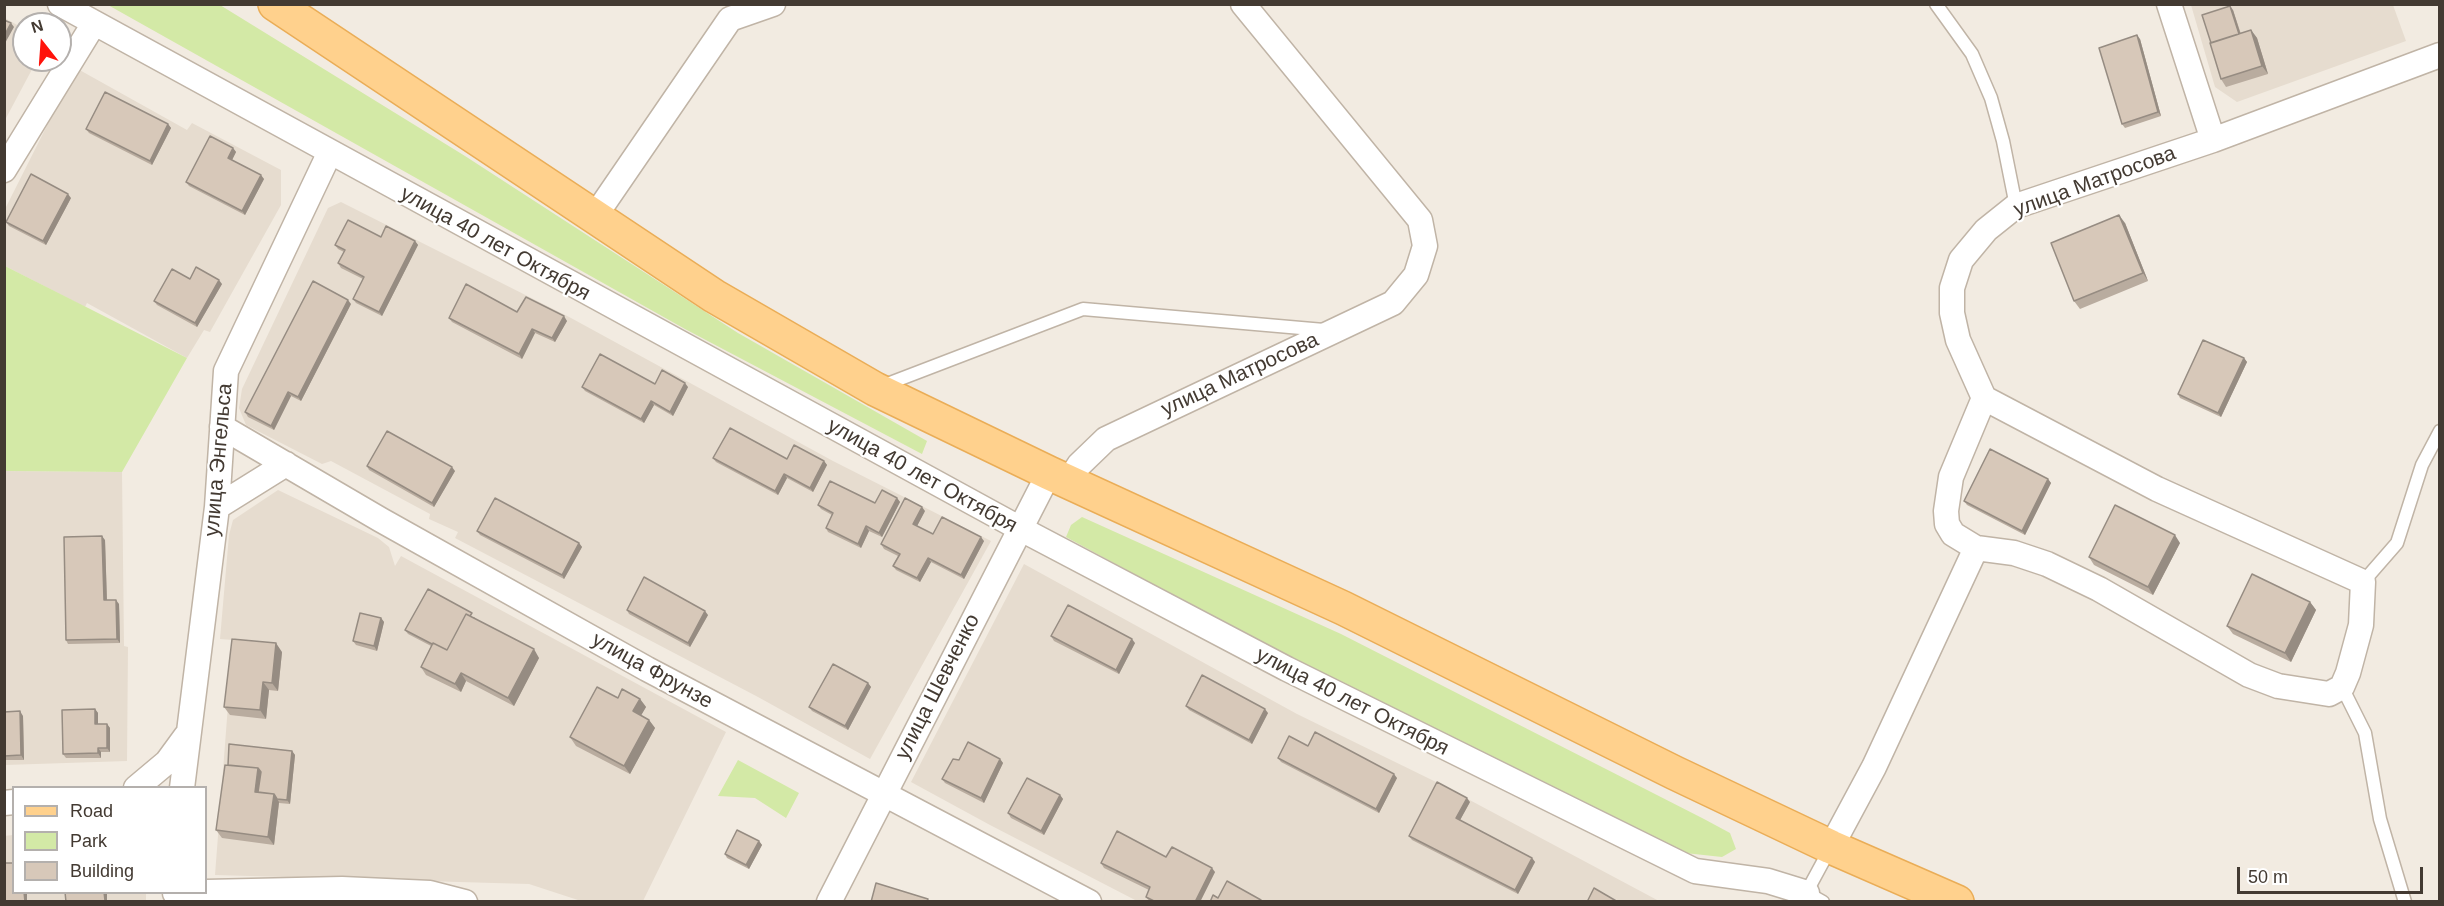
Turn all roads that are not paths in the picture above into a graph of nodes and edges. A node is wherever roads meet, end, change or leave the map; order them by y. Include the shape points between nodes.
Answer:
1 (60, 4) edge
2 (275, 4) edge
3 (773, 4) edge
4 (1243, 4) edge
5 (1936, 4) edge
6 (2169, 4) edge
7 (93, 24) junction
8 (2439, 56) edge
9 (2213, 140) junction
10 (329, 154) junction
11 (4, 170) edge
12 (2016, 206) junction
13 (595, 216) junction
14 (1334, 331) junction
15 (875, 389) junction
16 (1984, 398) junction
17 (222, 427) junction
18 (2439, 431) edge
19 (286, 464) junction
20 (1059, 478) junction
21 (217, 507) junction
22 (1018, 528) junction
23 (1976, 548) junction
24 (2363, 582) junction
25 (2342, 687) junction
26 (188, 734) junction
27 (138, 786) edge
28 (182, 786) edge
29 (883, 795) junction
30 (1831, 847) junction
31 (207, 892) edge
32 (190, 894) edge
33 (175, 896) edge
34 (1810, 899) edge
35 (465, 902) edge
36 (829, 902) edge
37 (1089, 902) edge
38 (1957, 902) edge
39 (2405, 902) edge

1 - 7 street, улица 40 лет Октября
2 - 13 main road
3 - 13 street via 730,19
4 - 14 street, улица Матросова via 1420,220 1425,246 1416,275 1393,303
5 - 12 lane via 1972,54 1991,98
6 - 9 street
7 - 10 street, улица 40 лет Октября
7 - 11 street
8 - 9 street, улица Матросова
9 - 12 street, улица Матросова
10 - 17 street, улица Энгельса via 226,371
10 - 22 street, улица 40 лет Октября
12 - 16 street, улица Матросова via 1986,230 1960,260 1952,288 1958,339
13 - 15 main road via 714,296
14 - 15 lane via 1083,309
14 - 20 street, улица Матросова via 1106,439
15 - 20 main road
16 - 23 street via 1951,477 1946,510 1953,534
16 - 24 street via 2157,489
17 - 19 street, улица Фрунзе
17 - 21 street, улица Энгельса
18 - 24 lane via 2422,465 2397,543
19 - 21 street
19 - 29 street, улица Фрунзе via 647,669
20 - 22 street, улица Шевченко
20 - 30 main road via 1343,608
21 - 26 street, улица Энгельса
22 - 29 street, улица Шевченко
22 - 34 street, улица 40 лет Октября via 1287,669 1695,871 1768,881
23 - 25 street via 2014,553 2047,564 2099,589 2249,675 2310,692 2329,694
23 - 30 street via 1874,767
24 - 25 street via 2361,625
25 - 39 lane via 2365,733 2385,841
26 - 27 street via 167,762
26 - 28 street, улица Энгельса
29 - 36 street, улица Шевченко
29 - 37 street, улица Фрунзе
30 - 34 lane
30 - 38 main road
31 - 35 street via 342,889 430,893
32 - 33 street

